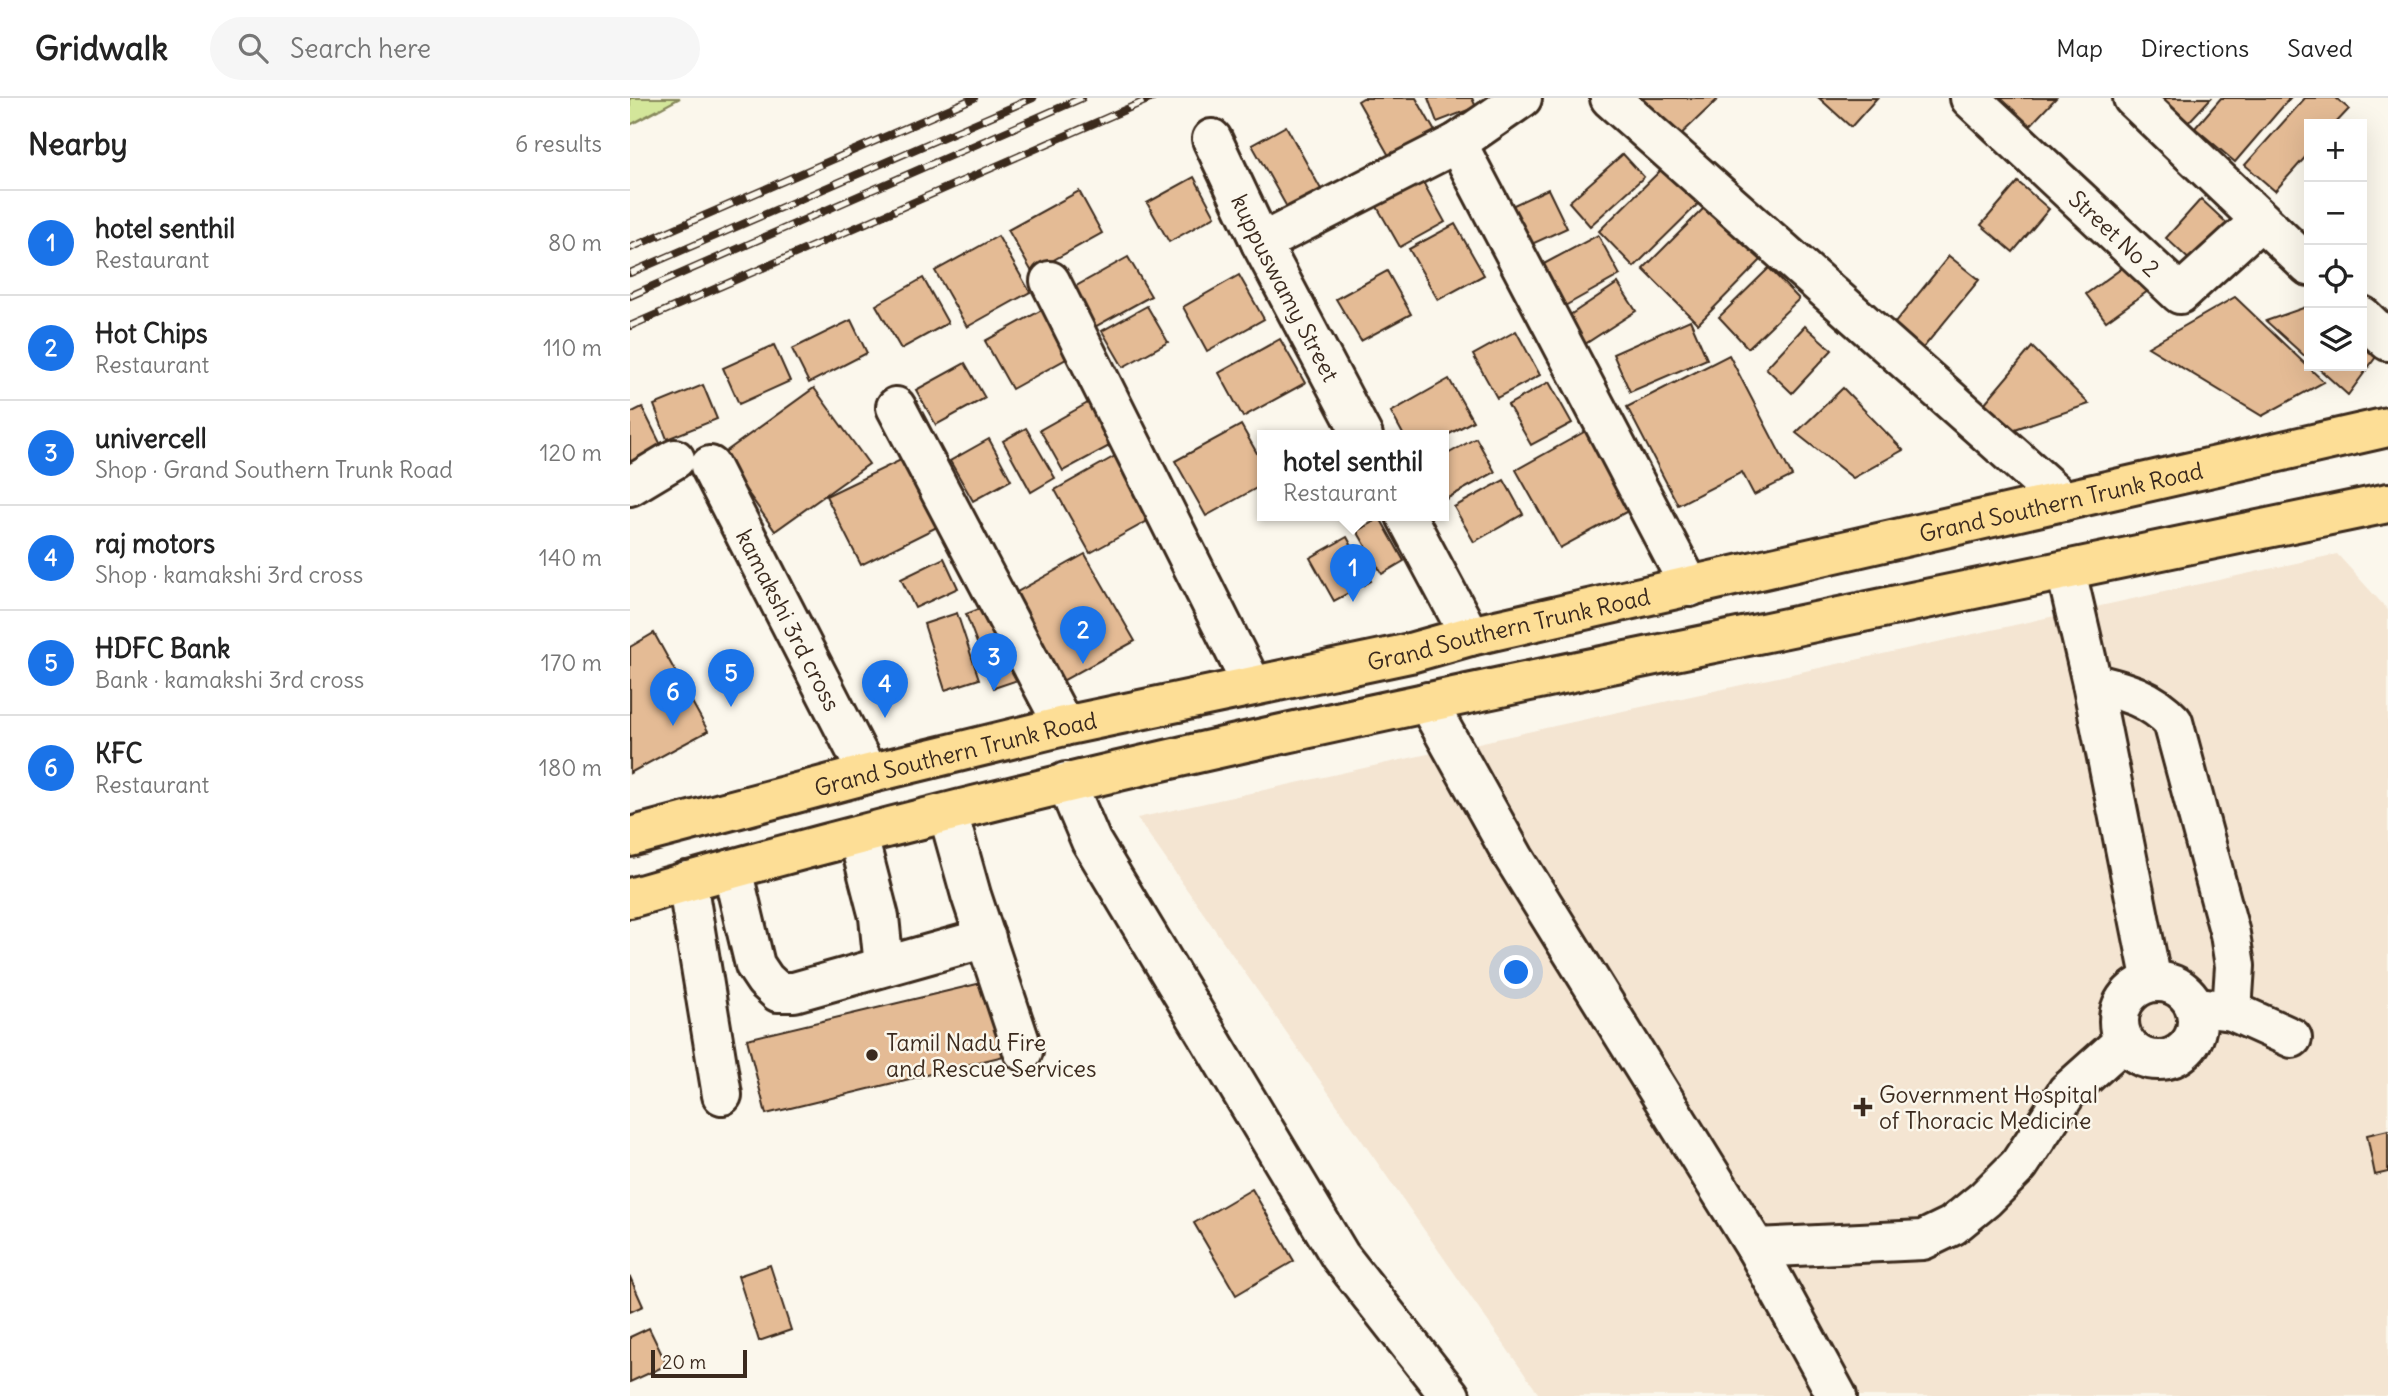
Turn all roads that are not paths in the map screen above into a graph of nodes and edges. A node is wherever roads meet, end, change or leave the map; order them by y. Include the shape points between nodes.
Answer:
1 (1522, 98) edge
2 (1610, 98) edge
3 (1970, 98) edge
4 (2133, 98) edge
5 (1212, 139) dead end
6 (1457, 143) junction
7 (2261, 220) junction
8 (1261, 243) junction
9 (2304, 261) edge
10 (1050, 281) dead end
11 (2367, 321) edge
12 (2388, 341) edge
13 (896, 407) dead end
14 (2388, 427) edge
15 (1360, 430) edge
16 (630, 485) edge
17 (2064, 501) junction
18 (2388, 503) edge
19 (1409, 521) edge
20 (2066, 571) junction
21 (1690, 587) junction
22 (1470, 636) junction
23 (2092, 683) junction
24 (1252, 685) junction
25 (1427, 702) junction
26 (1063, 726) junction
27 (868, 774) junction
28 (1066, 782) junction
29 (948, 813) junction
30 (632, 832) edge
31 (858, 836) junction
32 (732, 869) junction
33 (687, 881) junction
34 (630, 898) edge
35 (986, 939) junction
36 (884, 967) junction
37 (2152, 982) junction
38 (2194, 1006) junction
39 (2231, 1012) junction
40 (2292, 1038) dead end
41 (2124, 1041) junction
42 (1023, 1051) dead end
43 (722, 1095) dead end
44 (1756, 1248) junction
45 (1450, 1396) edge
46 (1837, 1396) edge

1 - 6 street
2 - 17 street
3 - 7 street, Street No 2 via 2180,294
4 - 7 street
5 - 8 street, kuppuswamy Street
6 - 8 street
6 - 21 street
7 - 9 street
8 - 15 street, kuppuswamy Street
10 - 24 street
11 - 12 street
13 - 26 street
14 - 17 main road, Grand Southern Trunk Road
16 - 27 street, kamakshi 3rd cross via 693,462
17 - 21 main road, Grand Southern Trunk Road
18 - 20 main road
19 - 22 street
20 - 23 street
20 - 25 main road
21 - 22 main road, Grand Southern Trunk Road
22 - 24 main road, Grand Southern Trunk Road
23 - 37 street
23 - 39 street via 2148,700 2173,722 2230,934 2235,966
24 - 26 main road, Grand Southern Trunk Road
25 - 28 main road
25 - 44 street via 1514,858
26 - 27 main road, Grand Southern Trunk Road
27 - 30 main road, Grand Southern Trunk Road
28 - 29 main road
28 - 45 street via 1091,841 1340,1256
29 - 31 main road
29 - 35 street
31 - 32 main road
31 - 36 street via 880,917
32 - 33 main road
32 - 36 street via 755,965 778,992 794,992
33 - 34 main road
33 - 43 street
35 - 36 street
35 - 42 street
37 - 38 street via 2177,986
37 - 41 street via 2129,994 2122,1004 2119,1029
38 - 39 street
38 - 41 street via 2196,1032 2181,1054 2155,1061 2132,1051
39 - 40 street
41 - 44 street via 2067,1092 2019,1165 1952,1226 1923,1240
44 - 46 street

